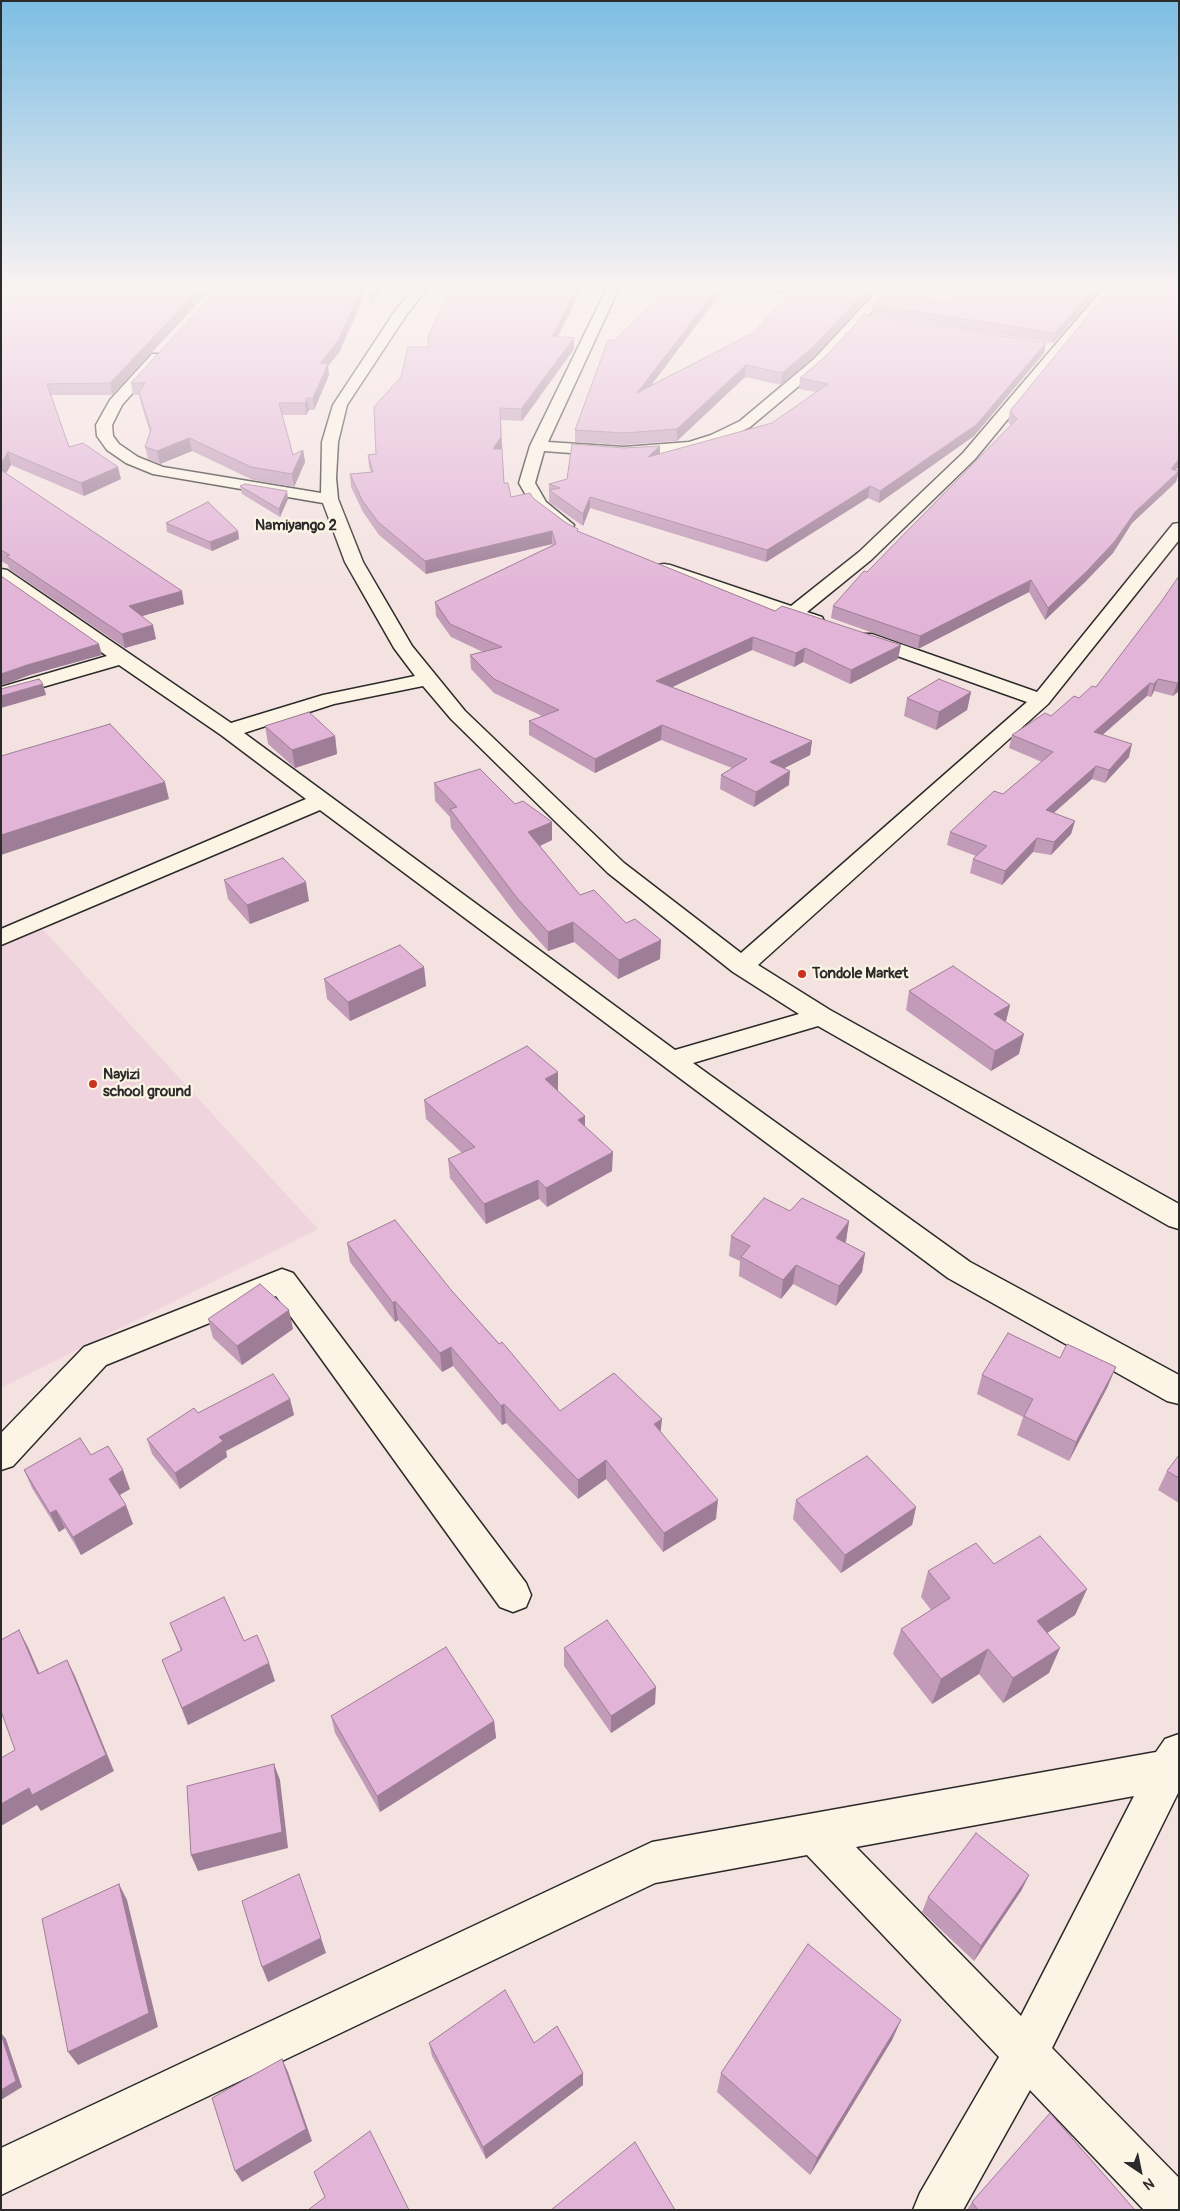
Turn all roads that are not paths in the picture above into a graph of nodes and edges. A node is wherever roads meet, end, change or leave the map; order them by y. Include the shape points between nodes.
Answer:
1 (124, 393) edge
2 (348, 393) edge
3 (563, 393) edge
4 (783, 393) edge
5 (1022, 393) edge
6 (538, 446) junction
7 (330, 499) junction
8 (1179, 528) edge
9 (581, 534) edge
10 (648, 563) edge
11 (1, 574) edge
12 (794, 614) junction
13 (831, 626) edge
14 (849, 633) edge
15 (121, 658) junction
16 (428, 679) junction
17 (1, 692) edge
18 (1041, 700) junction
19 (228, 731) junction
20 (320, 802) junction
21 (1, 938) edge
22 (742, 966) junction
23 (821, 1016) junction
24 (671, 1060) junction
25 (1179, 1218) edge
26 (1179, 1391) edge
27 (1, 1456) edge
28 (513, 1594) dead end
29 (1173, 1762) edge
30 (814, 1833) junction
31 (1027, 2052) junction
32 (1, 2172) edge
33 (937, 2210) edge
34 (1177, 2210) edge

1 - 7 street via 104,425 105,436 113,447 132,460 159,471
2 - 7 street via 340,405 330,442
3 - 6 street
4 - 6 street via 745,424 691,446 624,452
5 - 12 street via 969,456 865,556
6 - 9 street via 527,483 540,505
7 - 16 street via 354,562 376,604
8 - 18 street
10 - 12 street
11 - 15 street
12 - 13 street
14 - 18 street
15 - 17 street
15 - 19 street
16 - 19 street via 330,699
16 - 22 street via 464,721 616,868
18 - 22 street
19 - 20 street
20 - 21 street
20 - 24 street
22 - 23 street
23 - 24 street
23 - 25 street
24 - 26 street via 959,1270
27 - 28 street via 95,1356 282,1281
29 - 30 street
29 - 31 street
30 - 31 street
30 - 32 street via 652,1862
31 - 33 street
31 - 34 street

